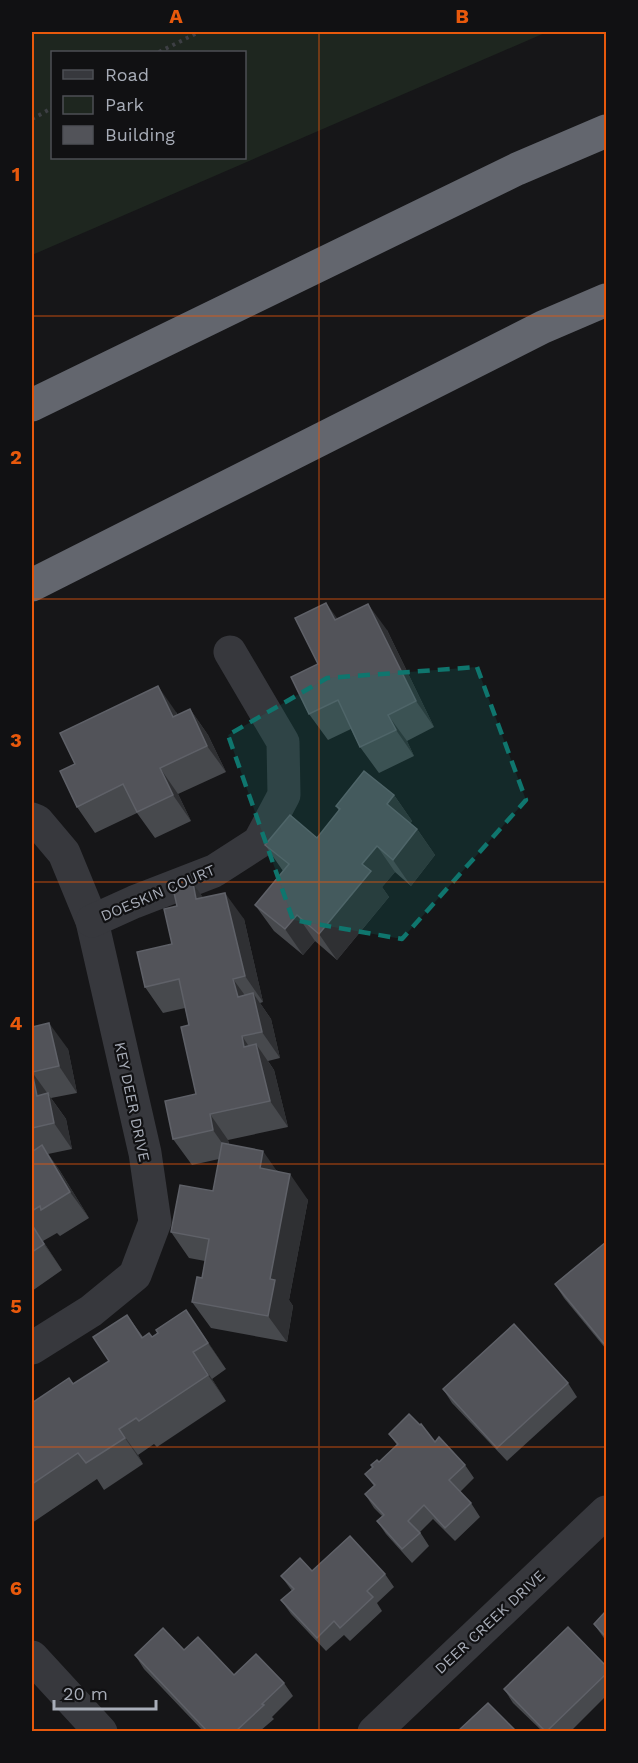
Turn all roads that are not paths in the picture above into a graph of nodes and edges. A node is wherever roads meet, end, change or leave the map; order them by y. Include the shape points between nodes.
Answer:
1 (606, 131) edge
2 (606, 300) edge
3 (32, 405) edge
4 (32, 585) edge
5 (230, 652) dead end
6 (32, 819) edge
7 (92, 921) junction
8 (32, 1348) edge
9 (606, 1512) edge
10 (32, 1657) edge
11 (101, 1731) edge
12 (374, 1731) edge

1 - 3 highway via 518,169
2 - 4 highway via 543,327
5 - 7 street, DOESKIN COURT via 283,742 284,795 259,842 214,871
6 - 7 street, KEY DEER DRIVE via 64,854
7 - 8 street, KEY DEER DRIVE via 145,1153 155,1222 135,1275 91,1311
9 - 12 street, DEER CREEK DRIVE
10 - 11 street

